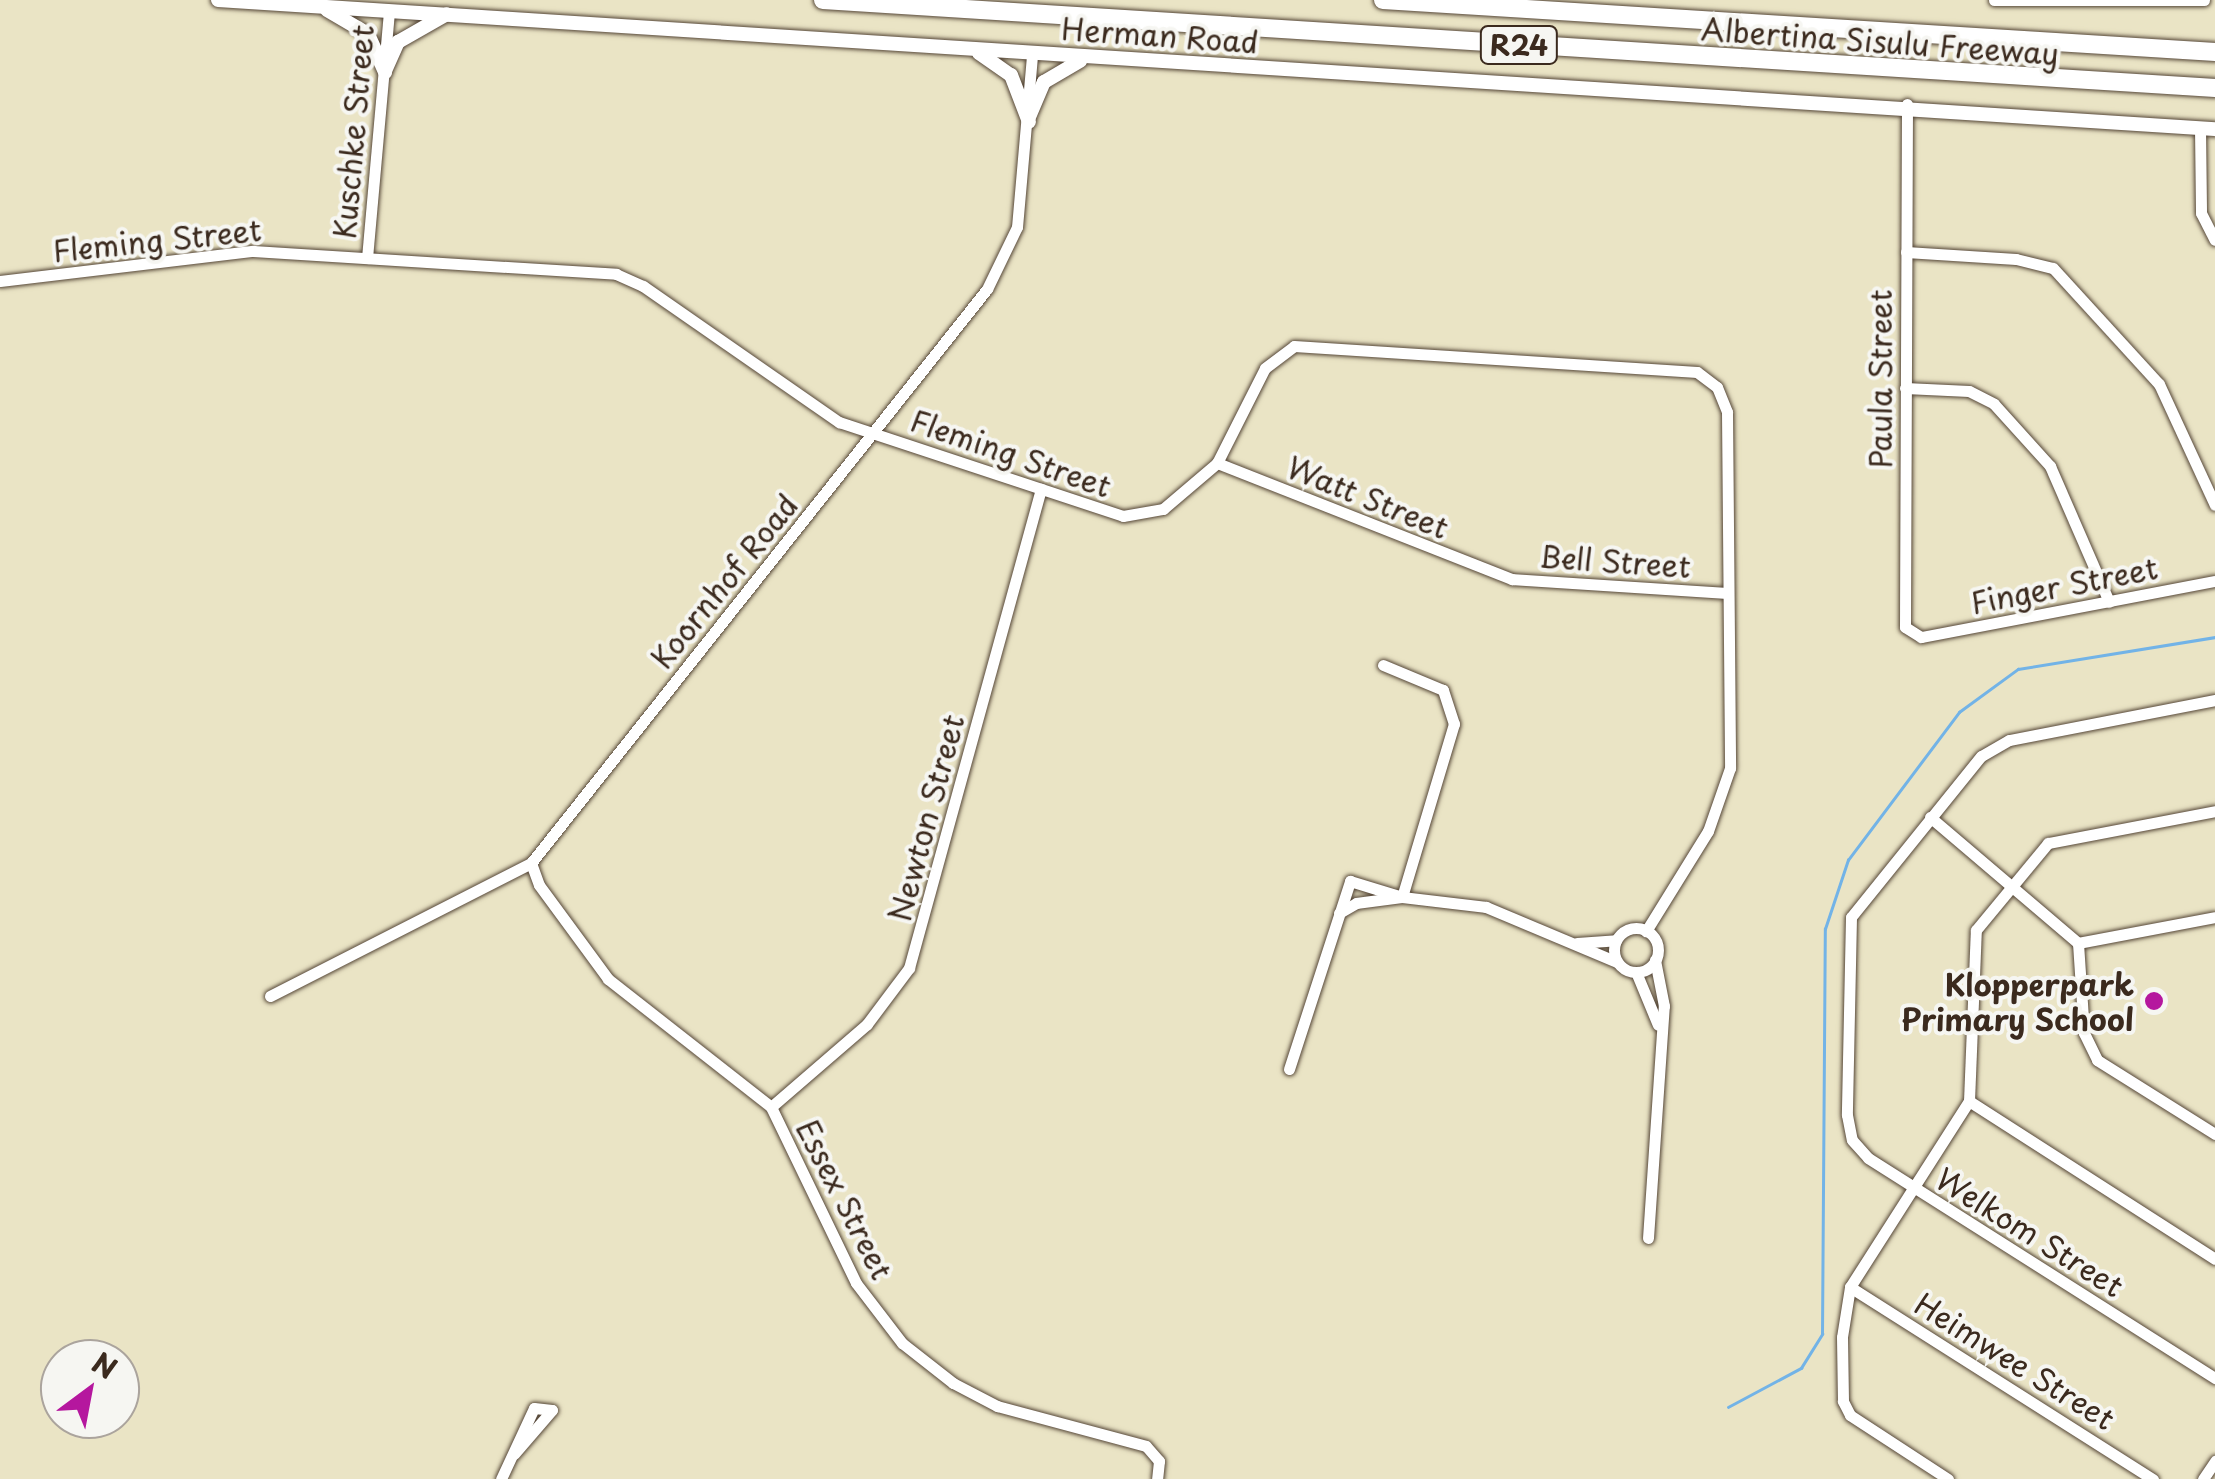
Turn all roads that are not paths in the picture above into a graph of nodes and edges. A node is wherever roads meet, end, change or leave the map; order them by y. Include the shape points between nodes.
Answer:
1 (218, 0) edge
2 (822, 0) edge
3 (1383, 0) edge
4 (1994, 0) edge
5 (2204, 0) edge
6 (2074, 2) edge
7 (315, 6) junction
8 (388, 10) junction
9 (447, 14) junction
10 (974, 50) junction
11 (2215, 52) edge
12 (1032, 55) junction
13 (1090, 58) junction
14 (384, 72) junction
15 (2215, 88) edge
16 (1908, 107) junction
17 (1029, 119) junction
18 (2208, 129) edge
19 (2215, 240) edge
20 (1906, 252) junction
21 (367, 258) junction
22 (0, 281) edge
23 (1905, 388) junction
24 (872, 435) junction
25 (1217, 464) junction
26 (1041, 489) junction
27 (2215, 505) edge
28 (1501, 576) joint
29 (2215, 581) edge
30 (1726, 593) junction
31 (2109, 602) junction
32 (1922, 638) joint
33 (1382, 666) dead end
34 (2215, 700) edge
35 (2215, 811) edge
36 (1930, 817) junction
37 (532, 863) junction
38 (2009, 886) junction
39 (1402, 897) junction
40 (1336, 916) junction
41 (2215, 917) edge
42 (1646, 931) junction
43 (1616, 940) junction
44 (1572, 943) junction
45 (2078, 943) junction
46 (1655, 960) junction
47 (1617, 962) junction
48 (1636, 972) junction
49 (270, 996) dead end
50 (1660, 1034) junction
51 (1289, 1069) dead end
52 (1969, 1101) junction
53 (771, 1107) junction
54 (2215, 1134) edge
55 (1913, 1188) junction
56 (1648, 1238) dead end
57 (2215, 1259) edge
58 (1850, 1287) junction
59 (2215, 1378) edge
60 (514, 1454) dead end
61 (2215, 1461) edge
62 (501, 1479) edge
63 (1158, 1479) edge
64 (1948, 1479) edge
65 (2153, 1479) edge
66 (2204, 1479) edge

1 - 7 main road, Herman Road
2 - 15 highway, Albertina Sisulu Freeway / R24
3 - 11 highway, Albertina Sisulu Freeway / R24
4 - 6 street
5 - 6 street
7 - 8 main road, Herman Road
7 - 14 main road via 364,30
8 - 9 main road, Herman Road
8 - 14 street, Kuschke Street
9 - 10 main road, Herman Road
9 - 14 main road via 398,42
10 - 12 main road, Herman Road
10 - 17 main road via 1011,75
12 - 13 main road, Herman Road
12 - 17 street, Koornhof Road
13 - 16 main road, Herman Road
13 - 17 main road via 1050,76
14 - 21 street, Kuschke Street
16 - 18 main road, Herman Road
16 - 20 street, Paula Street
17 - 24 street, Koornhof Road via 1020,206 1006,258
18 - 19 street via 2201,213
20 - 23 street, Paula Street
20 - 27 street via 2016,258 2053,268 2156,379
21 - 22 street, Fleming Street via 254,250
21 - 24 street, Fleming Street via 588,270 630,279 812,406
23 - 31 street via 1969,391 1994,404 2050,466
23 - 32 street, Paula Street via 1903,618 1908,632
24 - 26 street, Fleming Street
24 - 37 street, Koornhof Road
25 - 26 street, Fleming Street via 1163,509 1137,516
25 - 28 street, Watt Street
25 - 30 street, Fleming Street via 1268,363 1294,346 1692,370 1717,387 1727,412
26 - 53 street, Newton Street via 909,968 867,1024
28 - 30 street, Bell Street
29 - 31 street, Finger Street
30 - 42 street, Fleming Street via 1729,783
31 - 32 street, Finger Street
33 - 39 street via 1443,690 1454,724
34 - 36 street via 1996,745
35 - 38 street via 2053,841
36 - 38 street
36 - 55 street, Welkom Street via 1865,893 1850,922 1847,1108 1857,1148
37 - 49 street, Koornhof Road
37 - 53 street, Essex Street via 538,885 608,978
38 - 45 street
38 - 52 street via 1973,938
39 - 40 street via 1356,903
39 - 40 street via 1350,881
39 - 44 street via 1486,907
40 - 51 street
41 - 45 street
42 - 43 street via 1629,929
42 - 46 street via 1656,944
43 - 44 street
43 - 47 street
44 - 47 street
45 - 54 street via 2084,1033 2092,1055
46 - 48 street
46 - 50 street via 1663,992
47 - 48 street
48 - 50 street
50 - 56 street
52 - 55 street
52 - 57 street
53 - 63 street, Essex Street via 856,1283 902,1343 953,1383 997,1406 1146,1446 1159,1461
55 - 58 street
55 - 59 street, Welkom Street
58 - 64 street via 1842,1337 1846,1410
58 - 65 street, Heimwee Street
60 - 62 street
61 - 66 street

